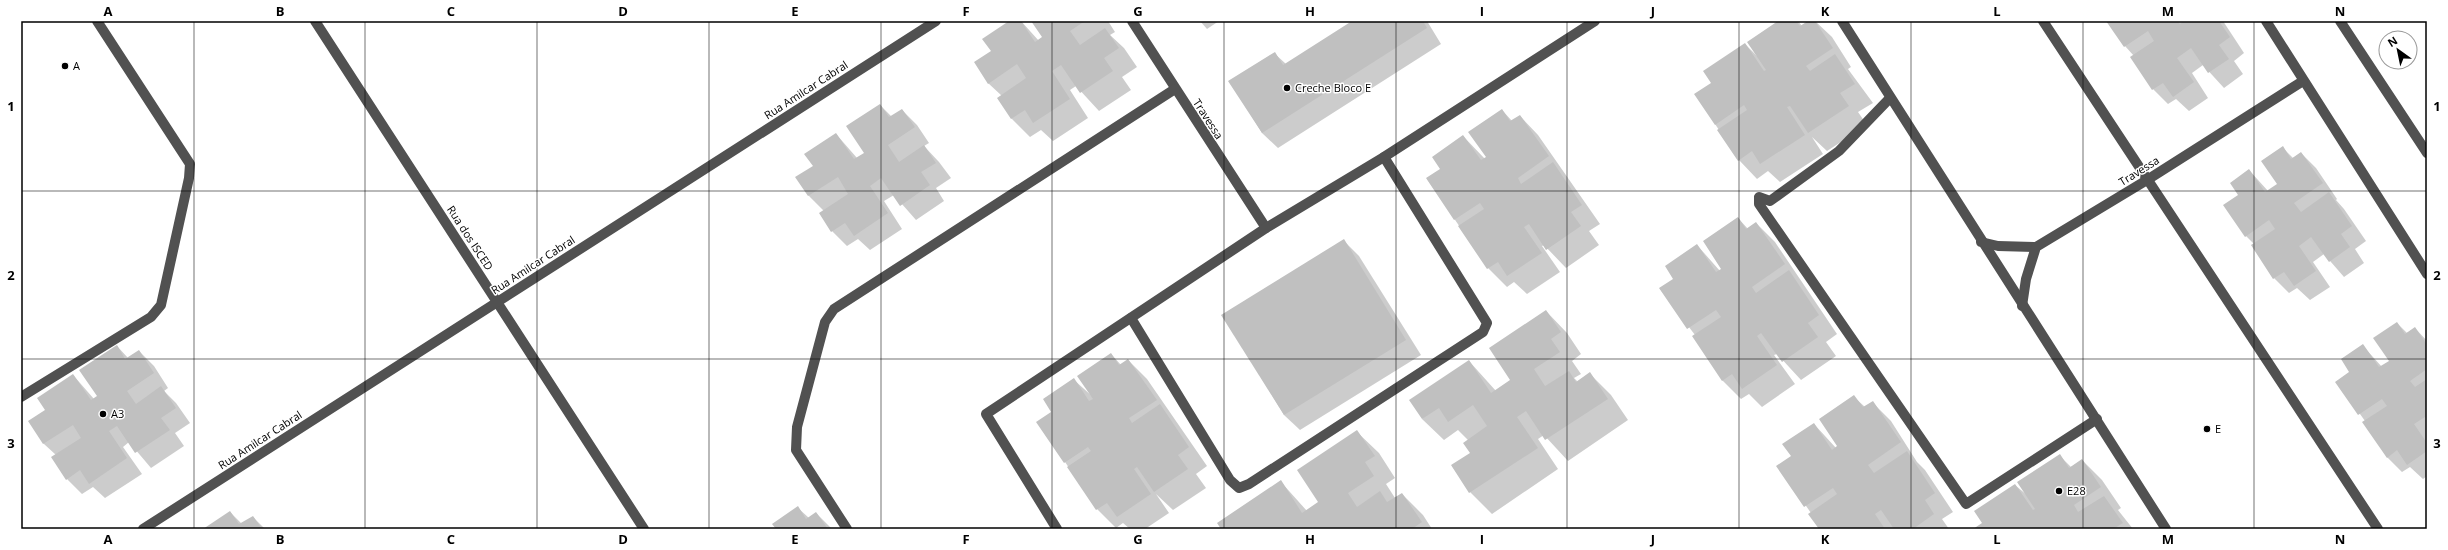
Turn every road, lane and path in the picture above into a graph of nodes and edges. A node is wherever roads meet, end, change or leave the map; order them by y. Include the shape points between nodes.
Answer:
1 (97, 21) edge
2 (315, 21) edge
3 (936, 21) edge
4 (1132, 21) edge
5 (1595, 21) edge
6 (1842, 21) edge
7 (2043, 21) edge
8 (2266, 21) edge
9 (2340, 21) edge
10 (2303, 81) junction
11 (1174, 89) junction
12 (1890, 98) junction
13 (2427, 153) edge
14 (1384, 157) junction
15 (2146, 180) junction
16 (1266, 228) junction
17 (1982, 242) junction
18 (2036, 247) junction
19 (2427, 274) edge
20 (497, 302) junction
21 (2022, 306) junction
22 (1131, 318) junction
23 (21, 397) edge
24 (2097, 419) junction
25 (143, 529) edge
26 (644, 529) edge
27 (847, 529) edge
28 (1057, 529) edge
29 (2166, 529) edge
30 (2378, 529) edge

1 - 23 street via 190,164 189,178 161,305 151,317
2 - 20 street, Rua dos ISCED
3 - 20 street, Rua Amilcar Cabral
4 - 11 street, Travessa
5 - 14 street
6 - 12 street
7 - 15 street
8 - 10 street
9 - 13 street
10 - 15 street, Travessa
10 - 19 street
11 - 16 street, Travessa
11 - 27 street via 834,309 825,322 819,344 797,427 796,450
12 - 17 street
12 - 24 street via 1839,151 1770,201 1759,197 1759,204 1966,504
14 - 16 street
14 - 22 street via 1487,323 1483,332 1248,484 1239,488 1230,480
15 - 18 street, Travessa
15 - 30 street
16 - 22 street
17 - 18 street via 1998,246
17 - 21 street
18 - 21 street via 2026,279
20 - 25 street, Rua Amilcar Cabral
20 - 26 street, Rua dos ISCED
21 - 24 street
22 - 28 street via 986,414
24 - 29 street

